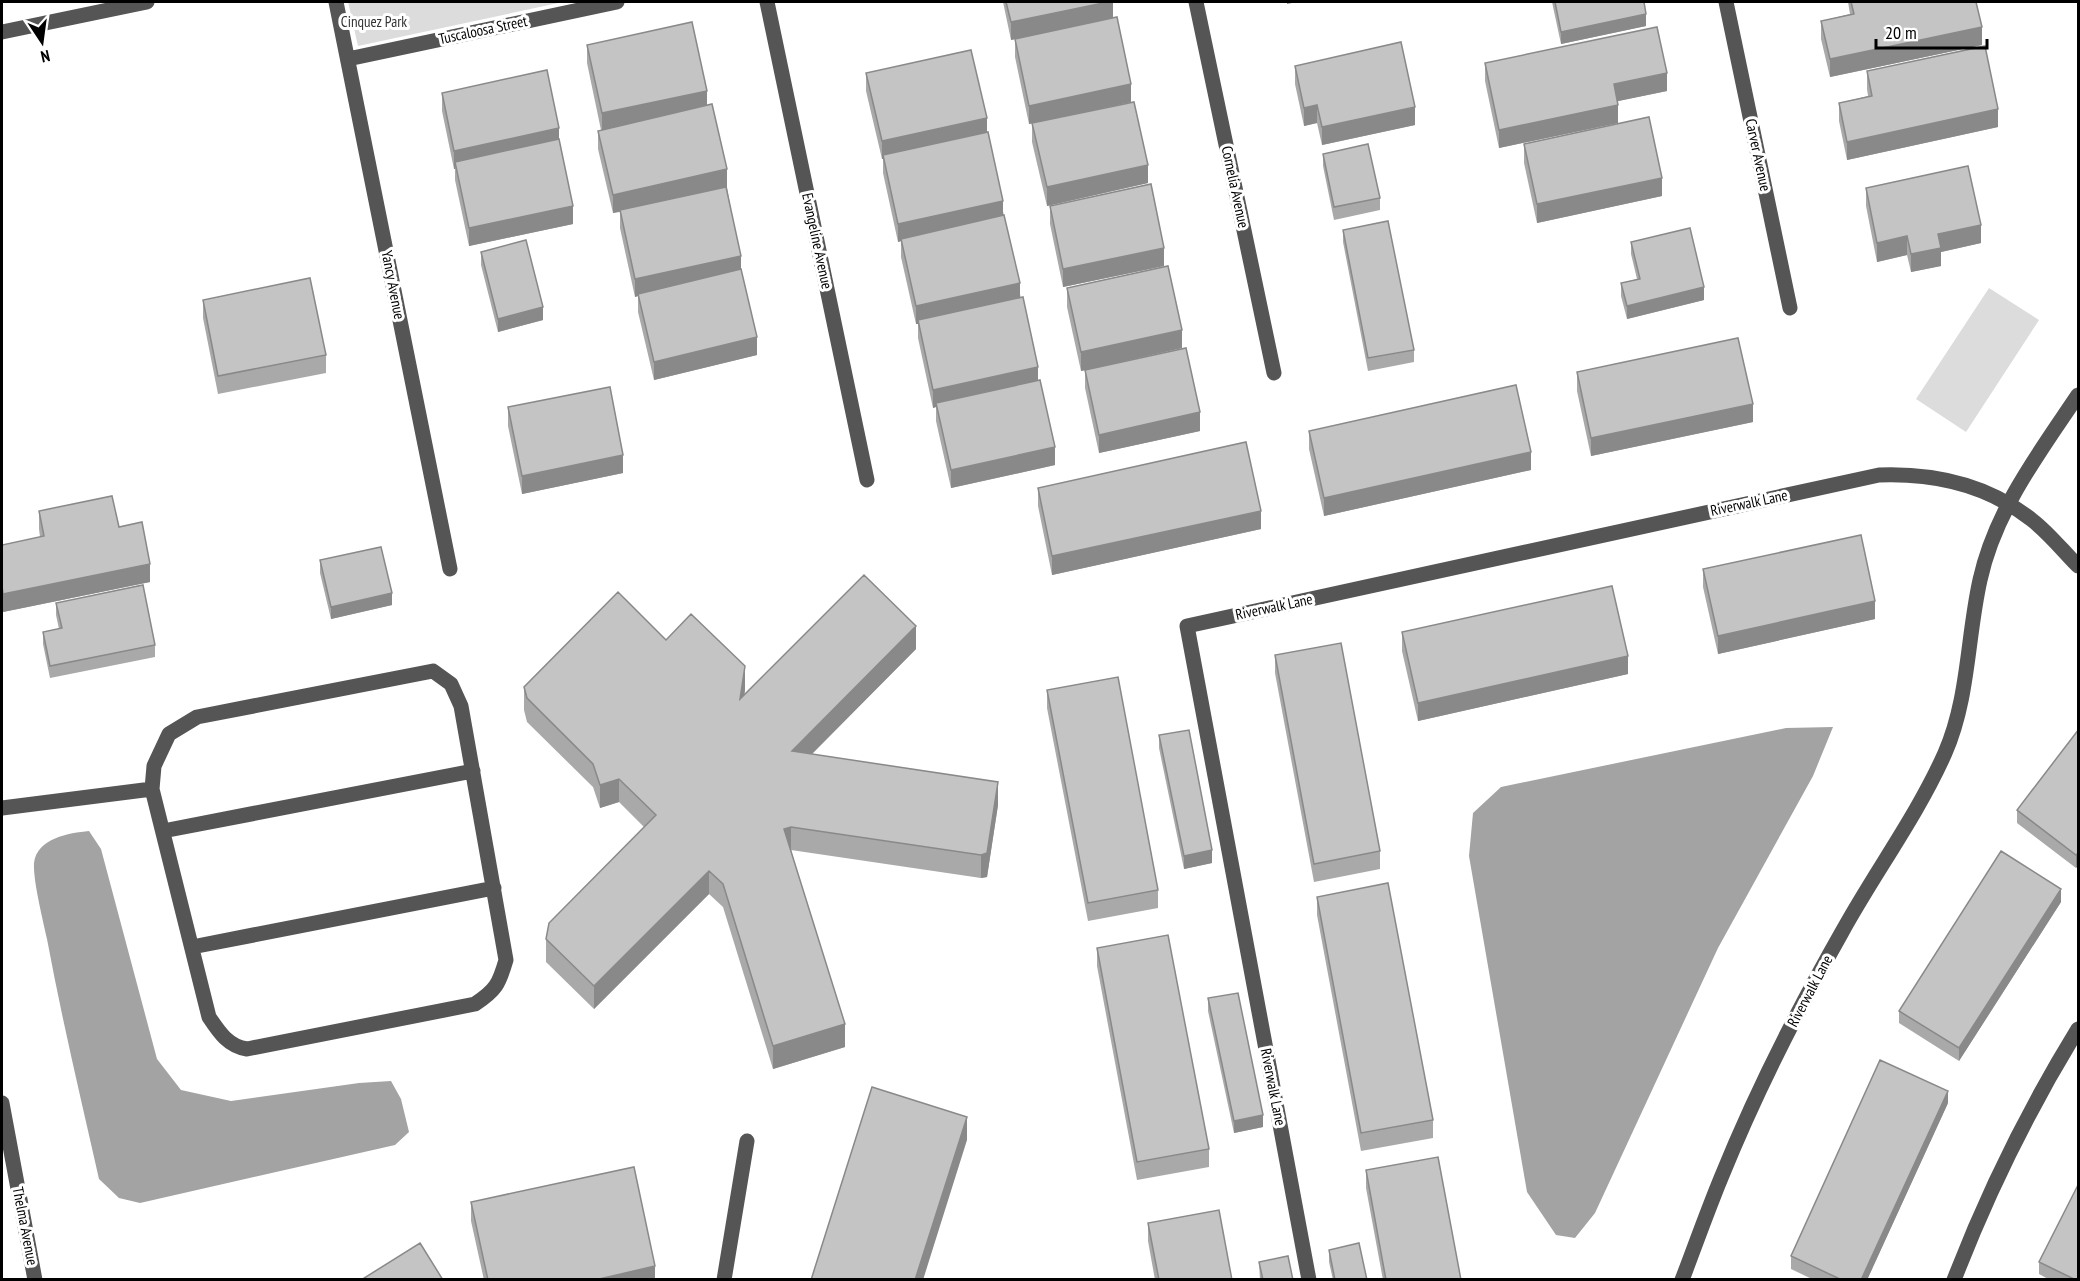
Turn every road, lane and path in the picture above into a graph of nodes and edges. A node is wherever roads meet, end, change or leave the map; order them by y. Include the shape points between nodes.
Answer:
1 (147, 2) edge
2 (336, 2) edge
3 (617, 2) edge
4 (767, 2) edge
5 (1196, 2) edge
6 (1726, 2) edge
7 (2, 32) edge
8 (348, 59) junction
9 (1790, 308) dead end
10 (1274, 373) dead end
11 (2079, 396) edge
12 (867, 480) dead end
13 (2008, 504) junction
14 (2079, 566) edge
15 (450, 568) dead end
16 (473, 771) junction
17 (152, 789) junction
18 (2, 808) edge
19 (163, 831) junction
20 (494, 888) junction
21 (192, 947) junction
22 (2079, 1029) edge
23 (2, 1102) edge
24 (747, 1141) dead end
25 (35, 1280) edge
26 (724, 1280) edge
27 (1309, 1280) edge
28 (1682, 1280) edge
29 (1954, 1280) edge

1 - 7 street
2 - 8 street, Yancy Avenue
3 - 8 street, Tuscaloosa Street
4 - 12 street, Evangeline Avenue
5 - 10 street, Cornelia Avenue
6 - 9 street, Carver Avenue
8 - 15 street, Yancy Avenue
11 - 13 street, Riverwalk Lane
13 - 14 street, Riverwalk Lane via 2033,520
13 - 27 street, Riverwalk Lane via 1958,482 1905,474 1879,475 1187,626
13 - 28 street, Riverwalk Lane via 1979,581 1966,681 1953,734 1931,784 1842,931 1778,1053 1721,1178
16 - 17 street via 461,705 451,684 433,670 197,717 169,734 154,766
16 - 19 street
16 - 20 street
17 - 18 street
17 - 19 street
19 - 21 street
20 - 21 street
20 - 21 street via 506,960 500,982 475,1004 247,1049 237,1048 222,1037 209,1017
22 - 29 street via 2020,1133
23 - 25 street, Thelma Avenue
24 - 26 street

